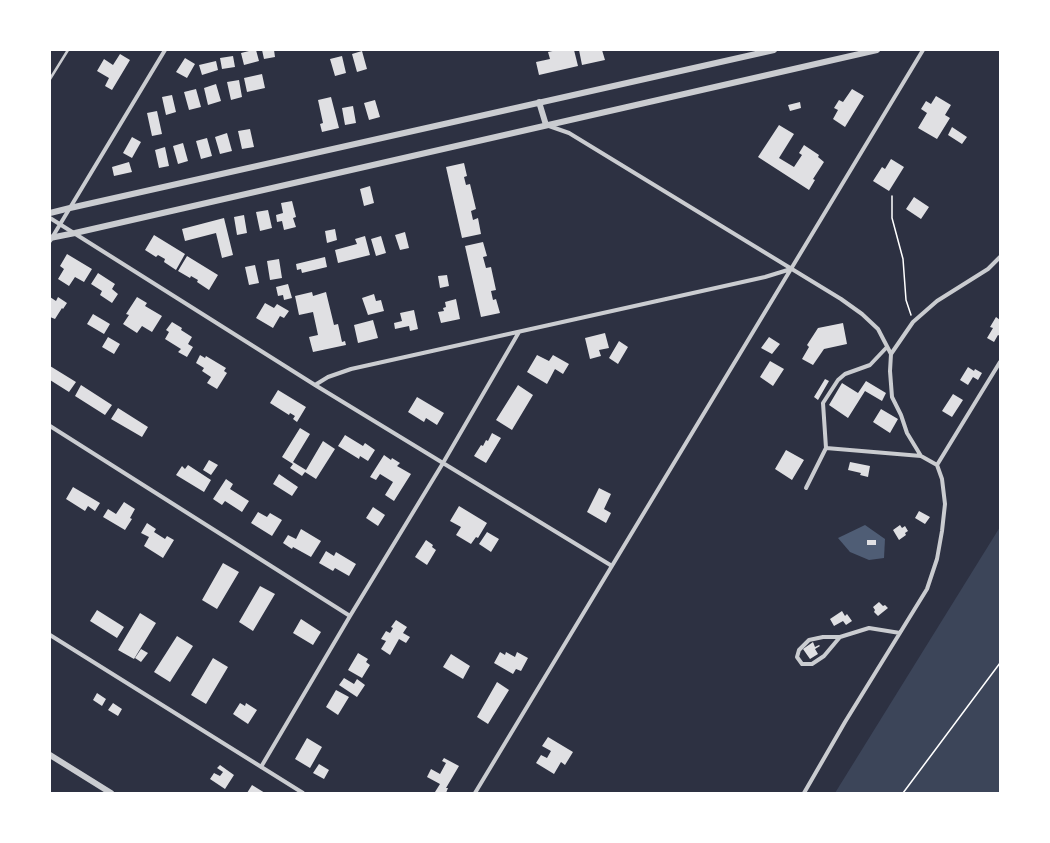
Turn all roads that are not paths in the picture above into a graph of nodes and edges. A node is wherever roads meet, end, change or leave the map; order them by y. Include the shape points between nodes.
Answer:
1 (68, 50) edge
2 (165, 50) edge
3 (774, 50) edge
4 (877, 50) edge
5 (922, 50) edge
6 (50, 79) edge
7 (539, 102) junction
8 (546, 125) junction
9 (70, 208) junction
10 (50, 213) edge
11 (50, 218) edge
12 (60, 224) junction
13 (75, 233) junction
14 (51, 239) edge
15 (1000, 257) edge
16 (791, 268) junction
17 (519, 332) junction
18 (887, 347) junction
19 (891, 354) junction
20 (1000, 362) edge
21 (315, 385) junction
22 (50, 426) edge
23 (826, 448) junction
24 (921, 456) junction
25 (443, 463) junction
26 (937, 465) junction
27 (806, 488) dead end
28 (612, 566) junction
29 (350, 616) junction
30 (900, 633) junction
31 (50, 634) edge
32 (840, 637) junction
33 (50, 755) edge
34 (261, 767) junction
35 (111, 793) edge
36 (303, 793) edge
37 (476, 793) edge
38 (804, 793) edge

1 - 6 lane
2 - 9 street
3 - 7 street
4 - 8 street
5 - 16 street
7 - 8 street
7 - 9 street
8 - 13 street
8 - 16 street via 569,132
9 - 10 street
9 - 12 street
11 - 12 street
12 - 13 street
12 - 14 street
13 - 14 street
13 - 21 street
15 - 19 street via 988,269 937,301 913,322
16 - 17 street via 765,277
16 - 18 street via 841,298 862,314 878,329
16 - 28 street
17 - 21 street via 351,369 328,377
17 - 25 street
18 - 19 street
18 - 23 street via 870,365 846,374 838,380 823,403
19 - 24 street via 892,396 907,433
20 - 26 street
21 - 25 street
22 - 29 street
23 - 24 street
23 - 27 street
24 - 26 street
25 - 28 street
25 - 29 street
26 - 30 street via 942,479 945,504 936,559 927,589
28 - 37 street
29 - 34 street
30 - 32 street via 868,628
30 - 38 street via 844,722
31 - 34 street
32 - 32 street via 809,640 799,650 797,657 802,664 812,664 824,656
33 - 35 street
34 - 36 street

